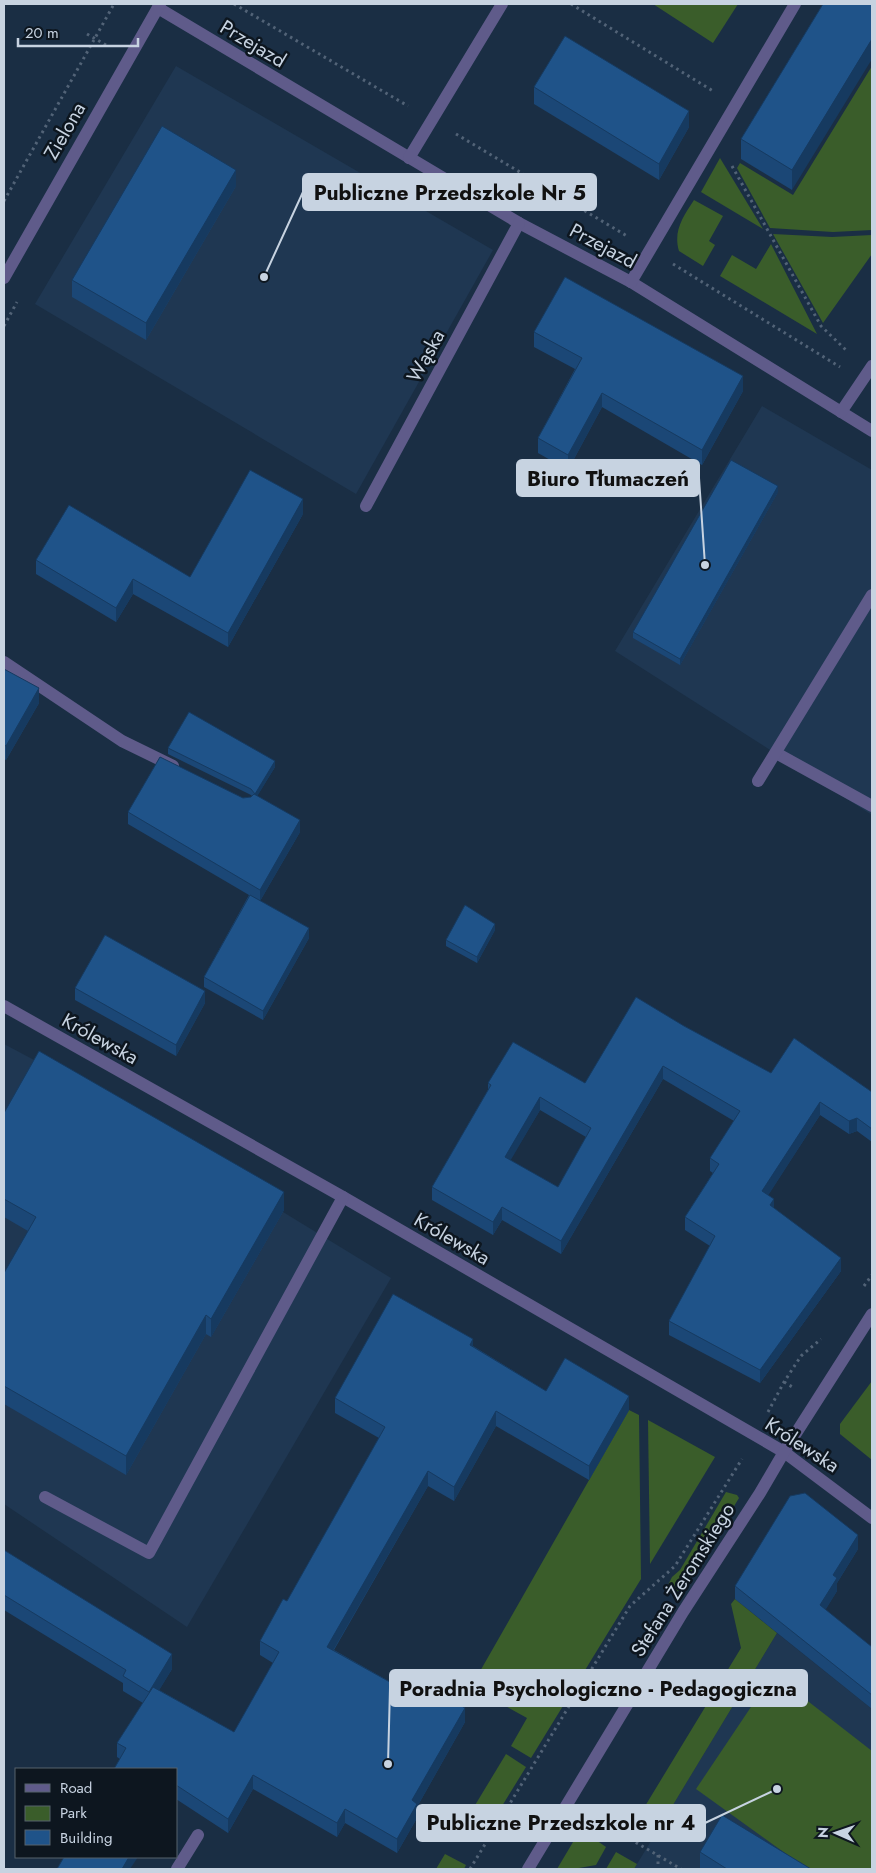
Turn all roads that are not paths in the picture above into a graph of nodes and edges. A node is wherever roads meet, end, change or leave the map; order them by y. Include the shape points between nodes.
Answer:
1 (502, 4) edge
2 (795, 4) edge
3 (159, 6) edge
4 (408, 158) junction
5 (519, 223) junction
6 (4, 278) edge
7 (631, 282) junction
8 (868, 373) edge
9 (841, 412) junction
10 (872, 431) edge
11 (366, 506) dead end
12 (872, 595) edge
13 (4, 662) edge
14 (776, 753) junction
15 (184, 772) edge
16 (758, 781) dead end
17 (872, 806) edge
18 (4, 1006) edge
19 (343, 1197) junction
20 (872, 1314) edge
21 (784, 1452) junction
22 (45, 1497) dead end
23 (872, 1518) edge
24 (198, 1835) dead end
25 (177, 1869) edge
26 (528, 1869) edge

1 - 4 street
2 - 7 street
3 - 4 street, Przejazd
3 - 6 street, Zielona
4 - 5 street, Przejazd
5 - 7 street, Przejazd
5 - 11 street, Wąska
7 - 9 street, Przejazd
8 - 9 street
9 - 10 street, Przejazd
12 - 14 street
13 - 15 street via 122,741
14 - 16 street
14 - 17 street
18 - 19 street, Królewska
19 - 21 street, Królewska
19 - 22 street via 149,1553
20 - 21 street, Stefana Żeromskiego
21 - 23 street, Królewska
21 - 26 street, Stefana Żeromskiego
24 - 25 street

